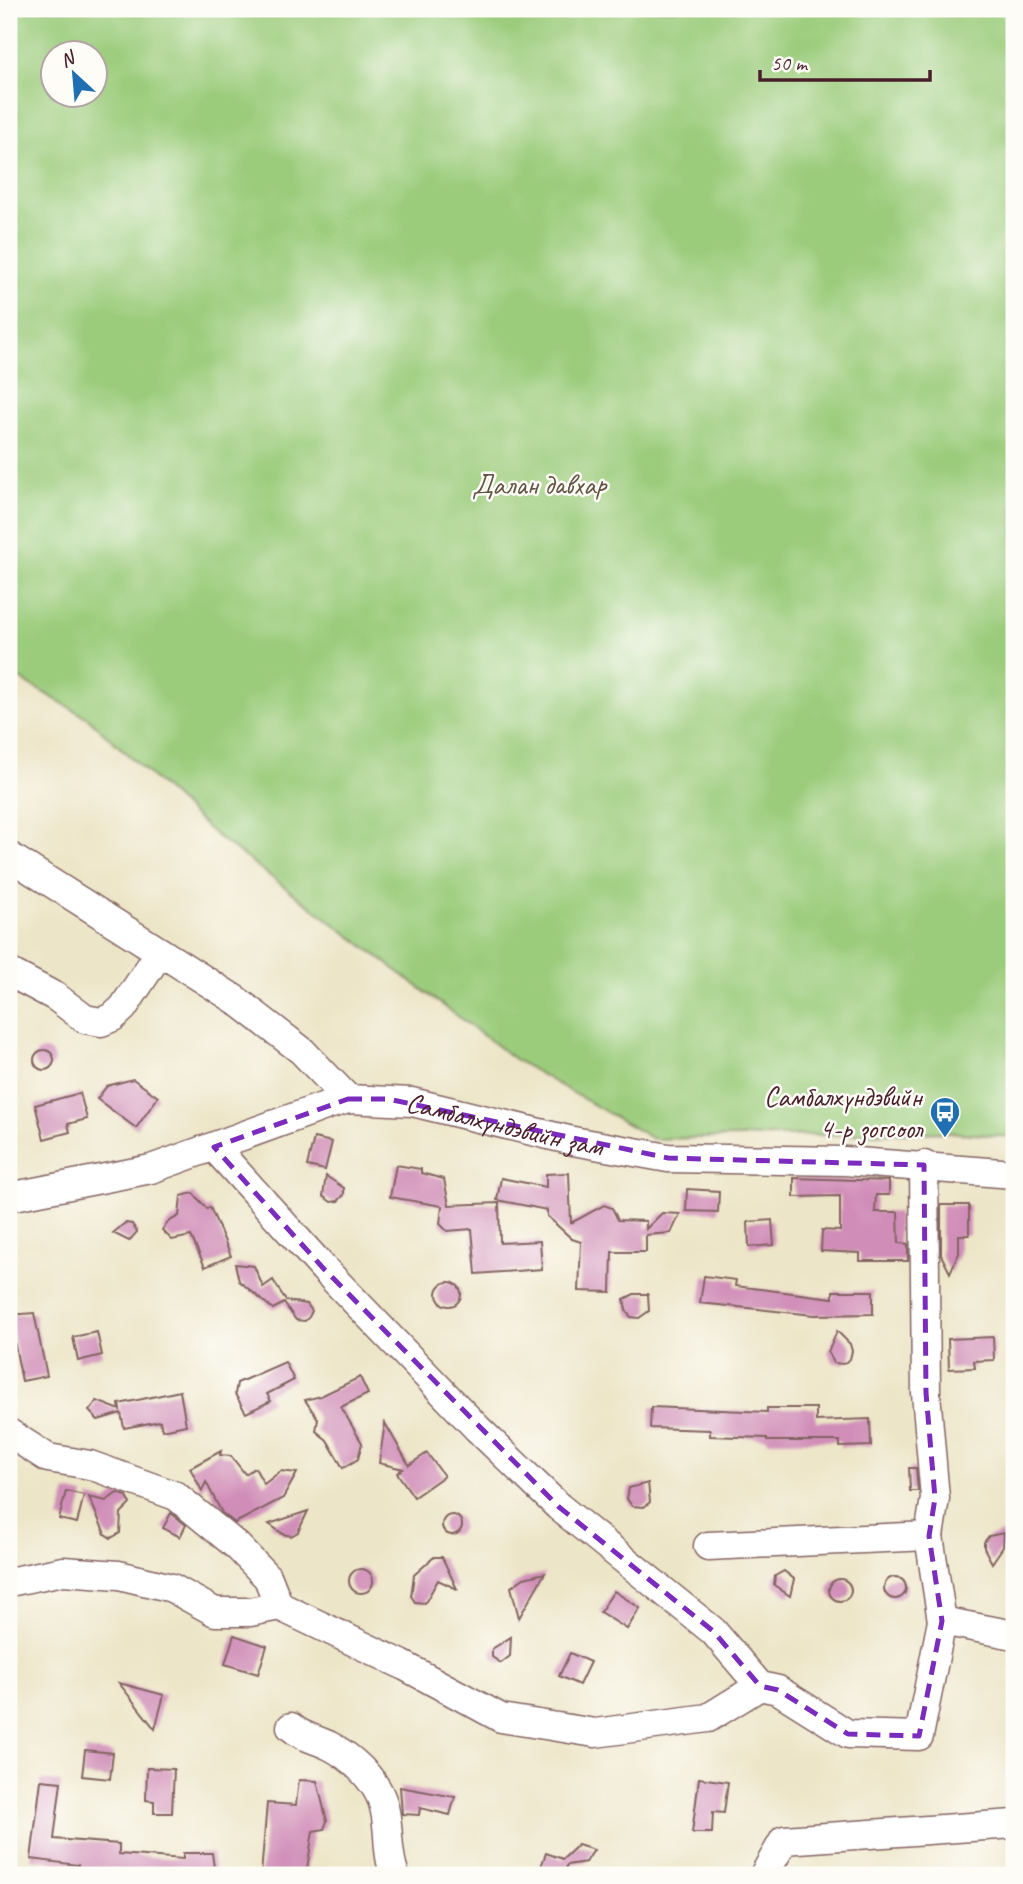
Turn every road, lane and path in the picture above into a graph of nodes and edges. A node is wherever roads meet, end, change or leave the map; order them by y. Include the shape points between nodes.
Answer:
1 (9, 856) edge
2 (160, 952) junction
3 (9, 972) edge
4 (348, 1099) junction
5 (214, 1147) junction
6 (924, 1165) junction
7 (1014, 1174) edge
8 (9, 1197) edge
9 (9, 1433) edge
10 (929, 1536) junction
11 (708, 1546) dead end
12 (9, 1582) edge
13 (279, 1606) junction
14 (942, 1621) junction
15 (1014, 1634) edge
16 (760, 1686) junction
17 (291, 1727) dead end
18 (1014, 1824) edge
19 (395, 1875) edge
20 (764, 1875) edge

1 - 2 street
2 - 3 street via 123,1008 101,1022 85,1018
2 - 4 street via 236,1000 302,1051
4 - 5 street, Самбалхүндэвийн зам
4 - 6 street, Самбалхүндэвийн зам via 423,1104 573,1141 668,1158
5 - 8 street, Самбалхүндэвийн зам via 131,1174
5 - 16 street via 478,1429 559,1507 713,1631
6 - 7 street, Самбалхүндэвийн зам
6 - 10 street via 926,1393 935,1498
9 - 13 street via 48,1458 90,1465 176,1496 268,1577
10 - 11 street
10 - 14 street
12 - 13 street via 63,1571 118,1575 172,1588 215,1612
13 - 16 street via 501,1718 595,1733 708,1718
14 - 15 street
14 - 16 street via 919,1736 848,1734 778,1690
17 - 19 street via 332,1746 373,1783 383,1801 388,1857
18 - 20 street via 784,1840

